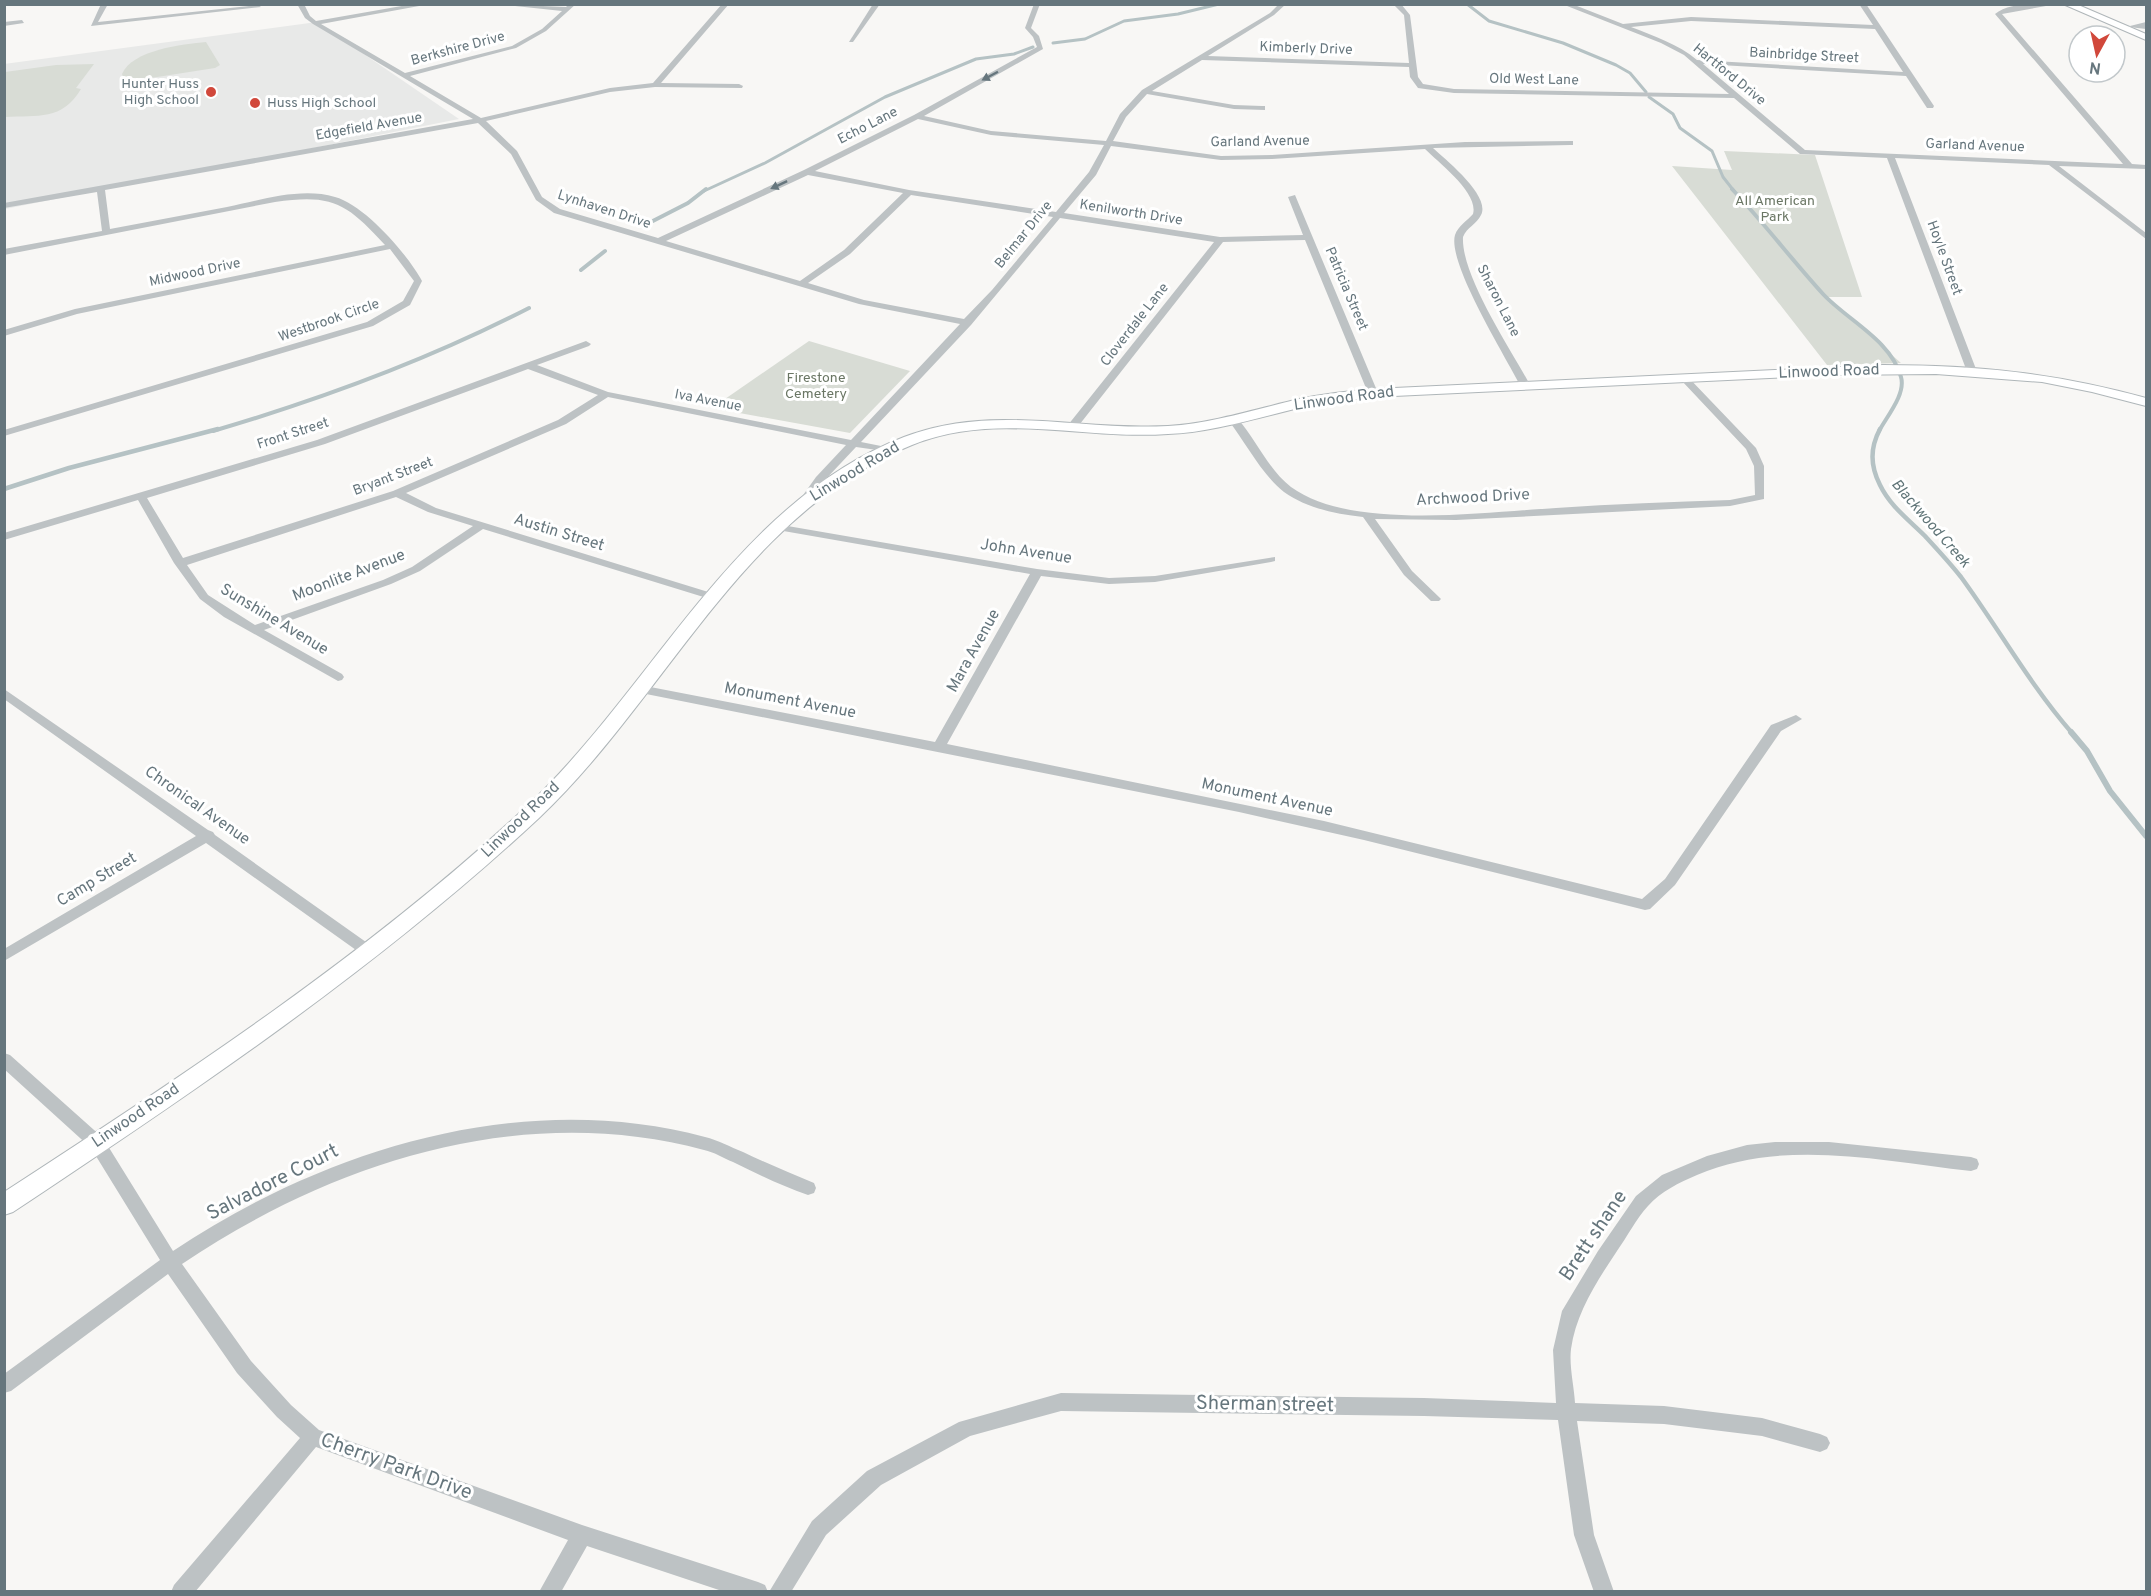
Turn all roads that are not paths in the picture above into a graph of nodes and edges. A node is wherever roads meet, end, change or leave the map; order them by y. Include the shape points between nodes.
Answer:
1 (105, 4) edge
2 (300, 4) edge
3 (427, 4) edge
4 (500, 4) edge
5 (726, 4) edge
6 (877, 4) edge
7 (1037, 4) edge
8 (1283, 4) edge
9 (1396, 4) edge
10 (1565, 4) edge
11 (1862, 4) edge
12 (2054, 4) edge
13 (2067, 4) edge
14 (258, 7) dead end
15 (571, 7) edge
16 (22, 22) dead end
17 (315, 23) junction
18 (4, 24) edge
19 (1621, 26) junction
20 (2146, 26) edge
21 (1878, 27) junction
22 (2128, 27) junction
23 (2146, 37) edge
24 (851, 41) dead end
25 (1199, 58) junction
26 (1698, 62) junction
27 (1412, 65) junction
28 (1910, 74) junction
29 (406, 75) junction
30 (655, 85) junction
31 (739, 86) dead end
32 (1145, 92) junction
33 (1737, 96) junction
34 (1930, 106) dead end
35 (1262, 108) dead end
36 (916, 117) junction
37 (481, 120) junction
38 (1570, 143) dead end
39 (1108, 144) junction
40 (1426, 146) junction
41 (1803, 152) joint
42 (1891, 157) junction
43 (2051, 163) junction
44 (2130, 167) junction
45 (2146, 167) edge
46 (807, 172) junction
47 (101, 189) junction
48 (909, 192) junction
49 (1292, 196) dead end
50 (4, 206) edge
51 (1058, 214) junction
52 (106, 231) junction
53 (1309, 237) junction
54 (2146, 237) edge
55 (1220, 240) junction
56 (657, 242) junction
57 (392, 246) junction
58 (4, 252) edge
59 (800, 285) junction
60 (968, 323) junction
61 (4, 333) edge
62 (586, 344) dead end
63 (526, 365) junction
64 (1971, 369) junction
65 (1684, 378) junction
66 (1525, 385) junction
67 (1373, 393) junction
68 (606, 394) junction
69 (2146, 402) edge
70 (1234, 420) junction
71 (1072, 427) junction
72 (4, 433) edge
73 (853, 443) junction
74 (887, 450) junction
75 (397, 493) junction
76 (140, 495) junction
77 (801, 505) junction
78 (1367, 515) junction
79 (481, 526) junction
80 (776, 527) junction
81 (4, 537) edge
82 (1271, 559) dead end
83 (180, 563) junction
84 (1037, 572) junction
85 (714, 597) junction
86 (1436, 599) dead end
87 (255, 628) junction
88 (338, 677) dead end
89 (640, 689) junction
90 (4, 693) edge
91 (1796, 719) dead end
92 (939, 746) junction
93 (208, 836) junction
94 (368, 951) junction
95 (4, 956) edge
96 (4, 1059) edge
97 (97, 1143) junction
98 (1971, 1164) dead end
99 (808, 1188) dead end
100 (4, 1206) edge
101 (171, 1263) junction
102 (4, 1385) edge
103 (1566, 1412) junction
104 (313, 1437) junction
105 (1820, 1443) dead end
106 (582, 1535) junction
107 (181, 1592) edge
108 (549, 1592) edge
109 (758, 1592) edge
110 (779, 1592) edge
111 (1604, 1592) edge

1 - 14 street via 93,25
2 - 17 street, Lynhaven Drive
3 - 17 street
4 - 15 street
5 - 30 street
6 - 24 street
7 -> 36 street, Echo Lane via 1029,28 1041,48
8 - 25 street, Belmar Drive
9 - 27 street, Old West Lane via 1407,15
10 - 19 street, Hartford Drive
11 - 21 street
12 - 44 street via 1998,14
13 - 22 main road
15 - 29 street, Berkshire Drive via 514,47
16 - 18 street
17 - 29 street, Lynhaven Drive
19 - 21 street via 1691,19
19 - 26 street, Hartford Drive via 1663,42
20 - 22 street
21 - 28 street
22 - 23 main road
25 - 27 street, Kimberly Drive
25 - 32 street, Belmar Drive
26 - 28 street, Bainbridge Street
26 - 33 street, Hartford Drive
27 - 33 street, Old West Lane via 1421,86 1433,89
28 - 34 street
29 - 37 street, Lynhaven Drive
30 - 31 street, Edgefield Avenue
30 - 37 street, Edgefield Avenue via 584,95
32 - 35 street
32 - 39 street, Belmar Drive via 1123,116
33 - 41 street, Hartford Drive
36 - 39 street, Garland Avenue via 1000,134
36 - 46 street, Echo Lane
37 - 47 street, Edgefield Avenue
37 - 56 street, Lynhaven Drive via 514,153 544,203 571,216
38 - 40 street, Garland Avenue
39 - 40 street, Garland Avenue via 1239,159
39 - 51 street, Belmar Drive via 1093,173
40 - 66 street, Sharon Lane via 1476,200 1477,214 1460,233 1458,245 1470,280
41 - 42 street, Garland Avenue
42 - 43 street, Garland Avenue
42 - 64 street, Hoyle Street
43 - 44 street, Garland Avenue
43 - 54 street
44 - 45 street, Garland Avenue
46 - 48 street, Kenilworth Drive
46 -> 56 street, Echo Lane
47 - 50 street, Edgefield Avenue
47 - 52 street
48 - 51 street, Kenilworth Drive
48 - 59 street via 847,252
49 - 53 street, Patricia Street
51 - 55 street, Kenilworth Drive
51 - 60 street, Belmar Drive
52 - 57 street, Westbrook Circle via 275,200 320,197 348,205
52 - 58 street, Westbrook Circle
53 - 55 street, Kenilworth Drive
53 - 67 street, Patricia Street
55 - 71 street, Cloverdale Lane
56 - 59 street, Lynhaven Drive
57 - 61 street, Midwood Drive via 75,312
57 - 72 street, Westbrook Circle via 416,274 417,287 407,303 379,320
59 - 60 street, Lynhaven Drive
60 - 73 street, Belmar Drive
62 - 63 street, Front Street
63 - 68 street, Iva Avenue
63 - 76 street, Front Street via 321,442
64 - 65 main road, Linwood Road
64 - 69 main road, Linwood Road via 2061,380
65 - 66 main road, Linwood Road
65 - 78 street, Archwood Drive via 1736,430 1756,457 1760,497 1425,518
66 - 67 main road, Linwood Road
67 - 70 main road, Linwood Road via 1315,400
68 - 73 street, Iva Avenue
68 - 75 street, Bryant Street via 562,422
70 - 71 main road, Linwood Road via 1163,431
70 - 78 street, Archwood Drive via 1287,489 1315,503
71 - 74 main road, Linwood Road via 979,422 932,432
73 - 74 street, Iva Avenue
73 - 77 street, Belmar Drive
74 - 77 main road, Linwood Road
75 - 79 street, Austin Street via 432,510
75 - 83 street, Bryant Street
76 - 81 street, Front Street
76 - 83 street, Sunshine Avenue
77 - 80 main road, Linwood Road
78 - 86 street via 1408,573
79 - 85 street, Austin Street
79 - 87 street, Moonlite Avenue via 416,569
80 - 84 street, John Avenue
80 - 85 main road, Linwood Road
82 - 84 street, John Avenue via 1133,581
83 - 87 street, Sunshine Avenue via 204,597
84 - 92 street, Mara Avenue
85 - 89 main road, Linwood Road
87 - 88 street, Sunshine Avenue
89 - 92 street, Monument Avenue
89 - 94 main road, Linwood Road via 538,807 431,902
90 - 93 street, Chronical Avenue
91 - 92 street, Monument Avenue via 1776,728 1670,882 1645,906 1326,827
93 - 94 street, Chronical Avenue
93 - 95 street, Camp Street
94 - 97 main road, Linwood Road via 259,1032
96 - 97 street, Cherry Park Drive
97 - 100 main road, Linwood Road
97 - 101 street, Cherry Park Drive
98 - 103 street, Brett shane via 1829,1149 1775,1149 1713,1161 1668,1180 1642,1201 1571,1311 1562,1350
99 - 101 street, Salvadore Court via 707,1144 652,1131 599,1126 473,1133 344,1168 282,1197
101 - 102 street, Salvadore Court
101 - 104 street, Cherry Park Drive via 244,1367
103 - 105 street, Sherman street via 1664,1415 1751,1426
103 - 110 street, Sherman street via 1061,1402 966,1428 874,1478 819,1528
103 - 111 street, Brett shane via 1584,1535
104 - 106 street, Cherry Park Drive
104 - 107 street
106 - 108 street
106 - 109 street, Cherry Park Drive

